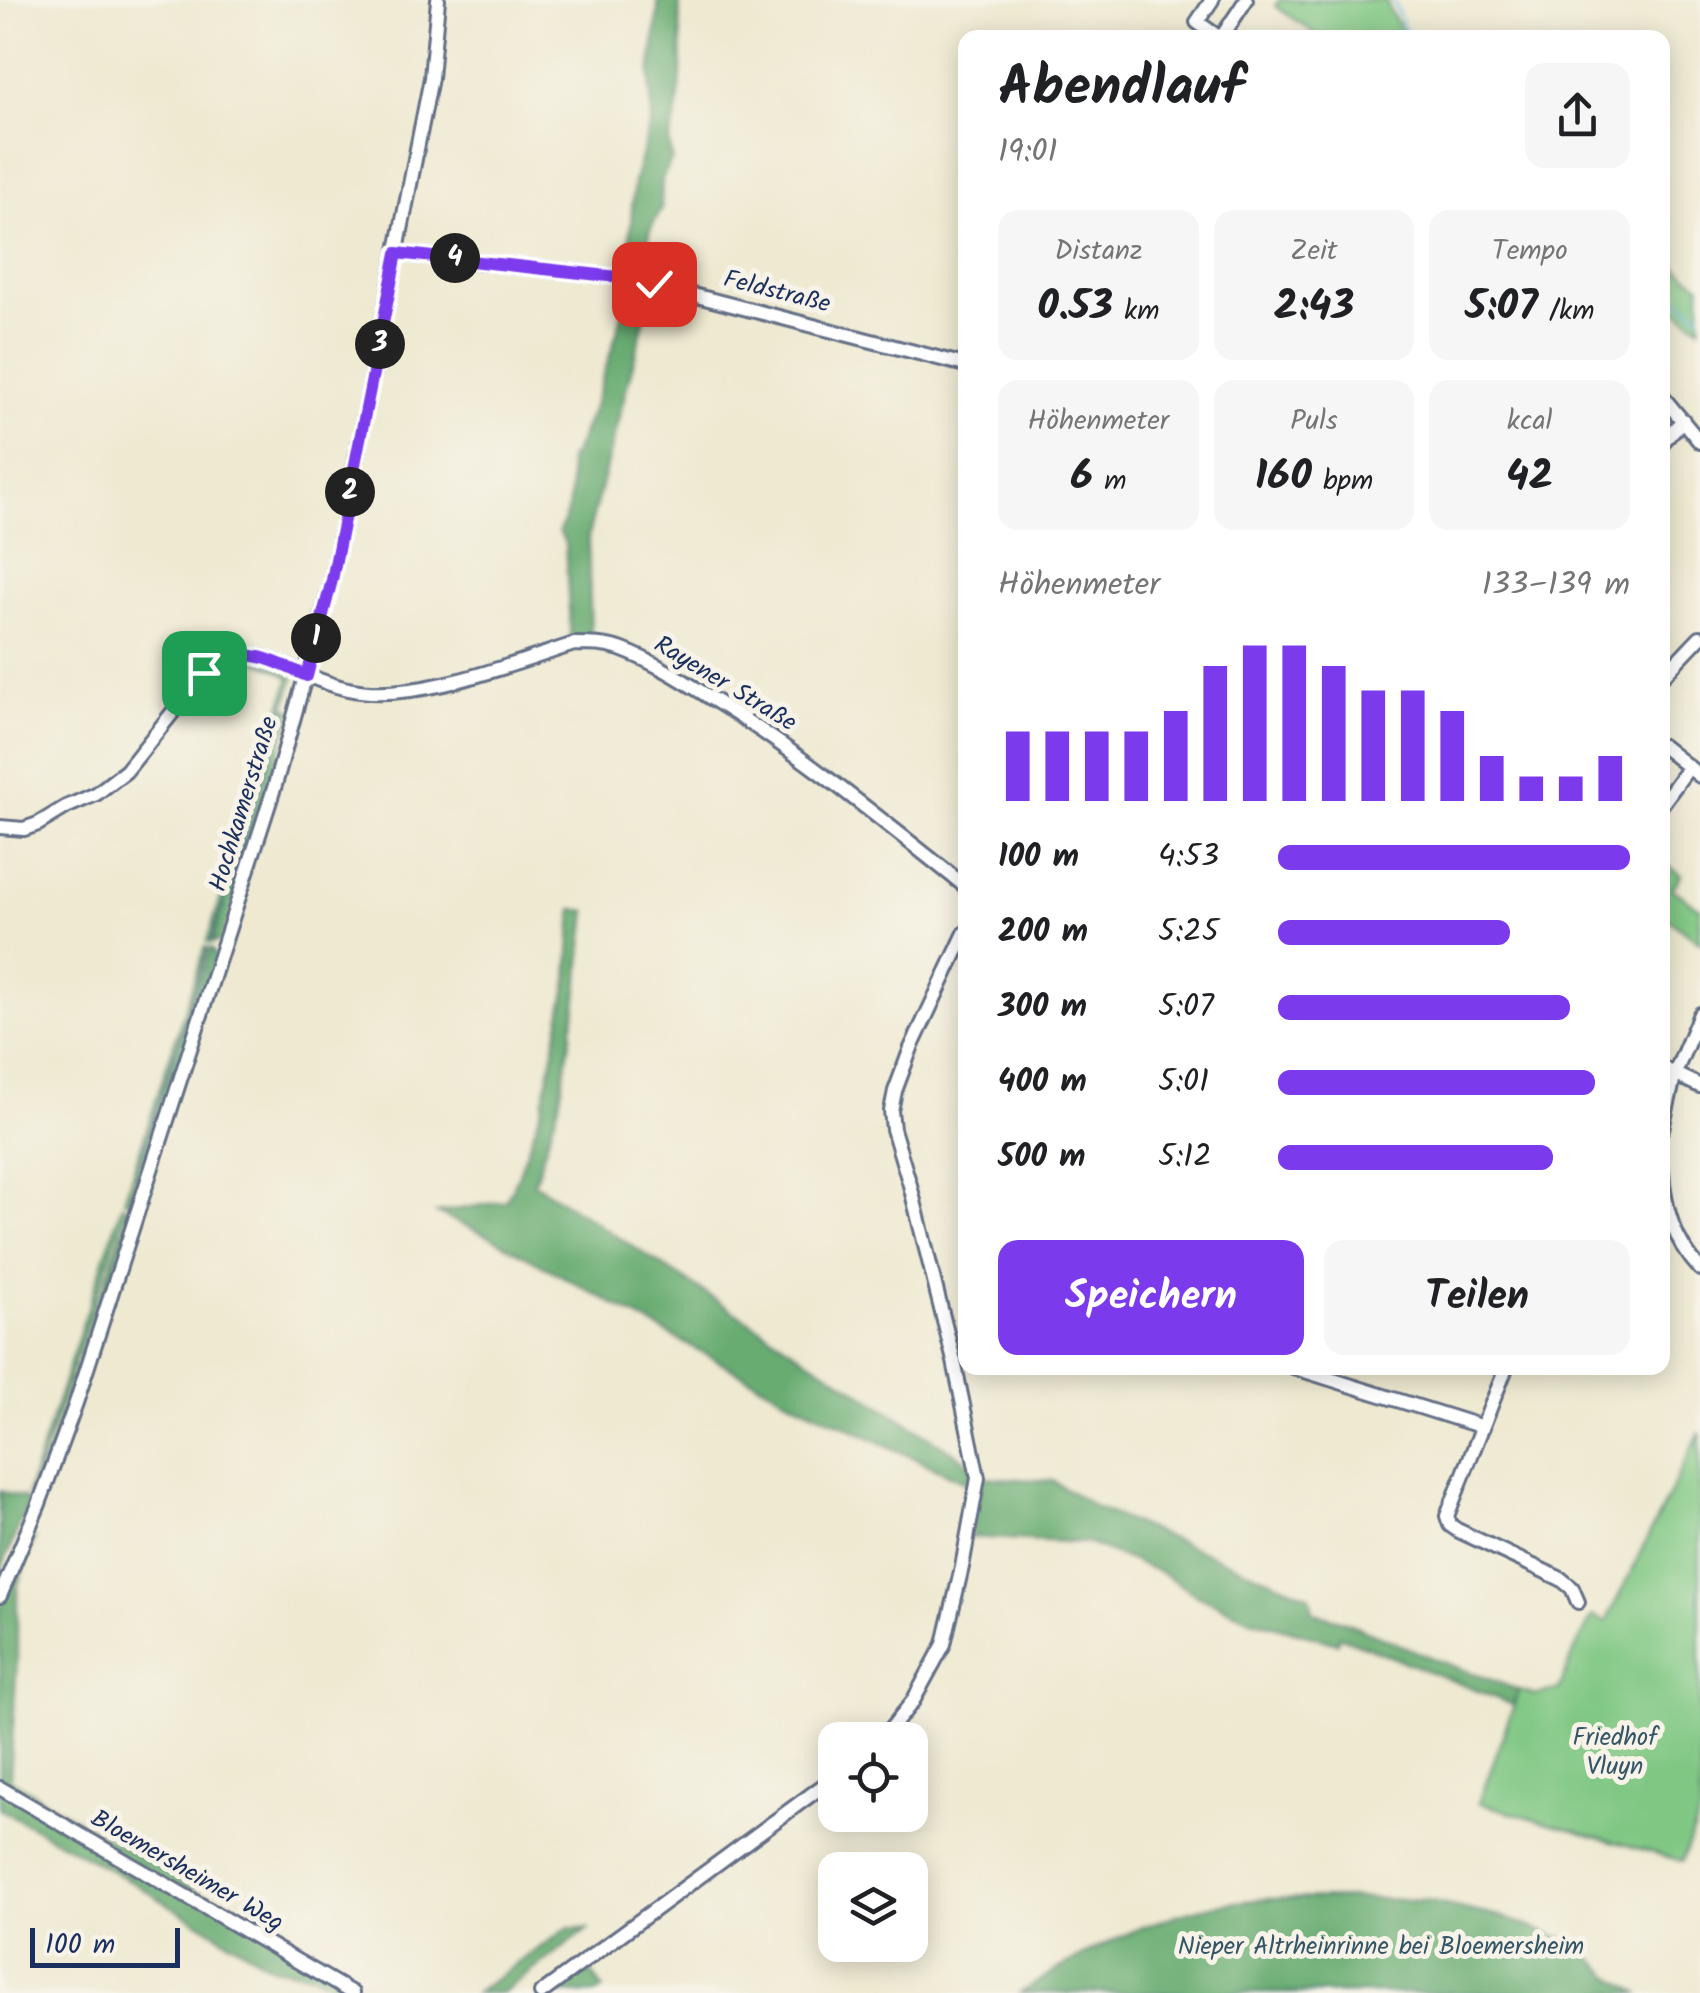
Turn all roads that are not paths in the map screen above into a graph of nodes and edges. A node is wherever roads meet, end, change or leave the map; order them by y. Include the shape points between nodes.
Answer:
1 (438, 0) edge
2 (1212, 0) edge
3 (1246, 0) edge
4 (1208, 30) edge
5 (1225, 30) edge
6 (397, 253) junction
7 (958, 363) edge
8 (1670, 405) edge
9 (1683, 420) junction
10 (1670, 434) edge
11 (1700, 442) edge
12 (1700, 637) edge
13 (1670, 669) edge
14 (307, 676) junction
15 (1670, 752) edge
16 (1694, 772) edge
17 (1670, 796) edge
18 (0, 827) edge
19 (958, 881) edge
20 (958, 948) edge
21 (1700, 1014) edge
22 (1670, 1066) edge
23 (1670, 1071) edge
24 (1700, 1086) edge
25 (1670, 1231) edge
26 (1700, 1269) edge
27 (1318, 1375) edge
28 (1503, 1375) edge
29 (1483, 1427) junction
30 (0, 1596) edge
31 (1578, 1602) dead end
32 (896, 1722) edge
33 (0, 1788) edge
34 (818, 1789) edge
35 (352, 1993) edge
36 (541, 1993) edge

1 - 6 street, Hochkamerstraße via 433,65
2 - 4 street via 1197,22
3 - 5 street
6 - 7 street, Feldstraße via 627,278
6 - 14 street, Hochkamerstraße
8 - 9 street
9 - 10 street
9 - 11 street
12 - 13 street
14 - 18 street, Rayener Straße via 249,655 223,659 111,784 24,830
14 - 19 street, Rayener Straße via 363,692 404,691 574,644 618,648 770,734
14 - 30 street, Hochkamerstraße via 76,1403
15 - 16 street
16 - 17 street
20 - 32 street via 911,1048 891,1111 978,1478 944,1644
21 - 22 street
23 - 24 street
25 - 26 street
27 - 29 street
28 - 29 street
29 - 31 street via 1447,1516 1450,1526 1561,1580
33 - 35 street, Bloemersheimer Weg
34 - 36 street

